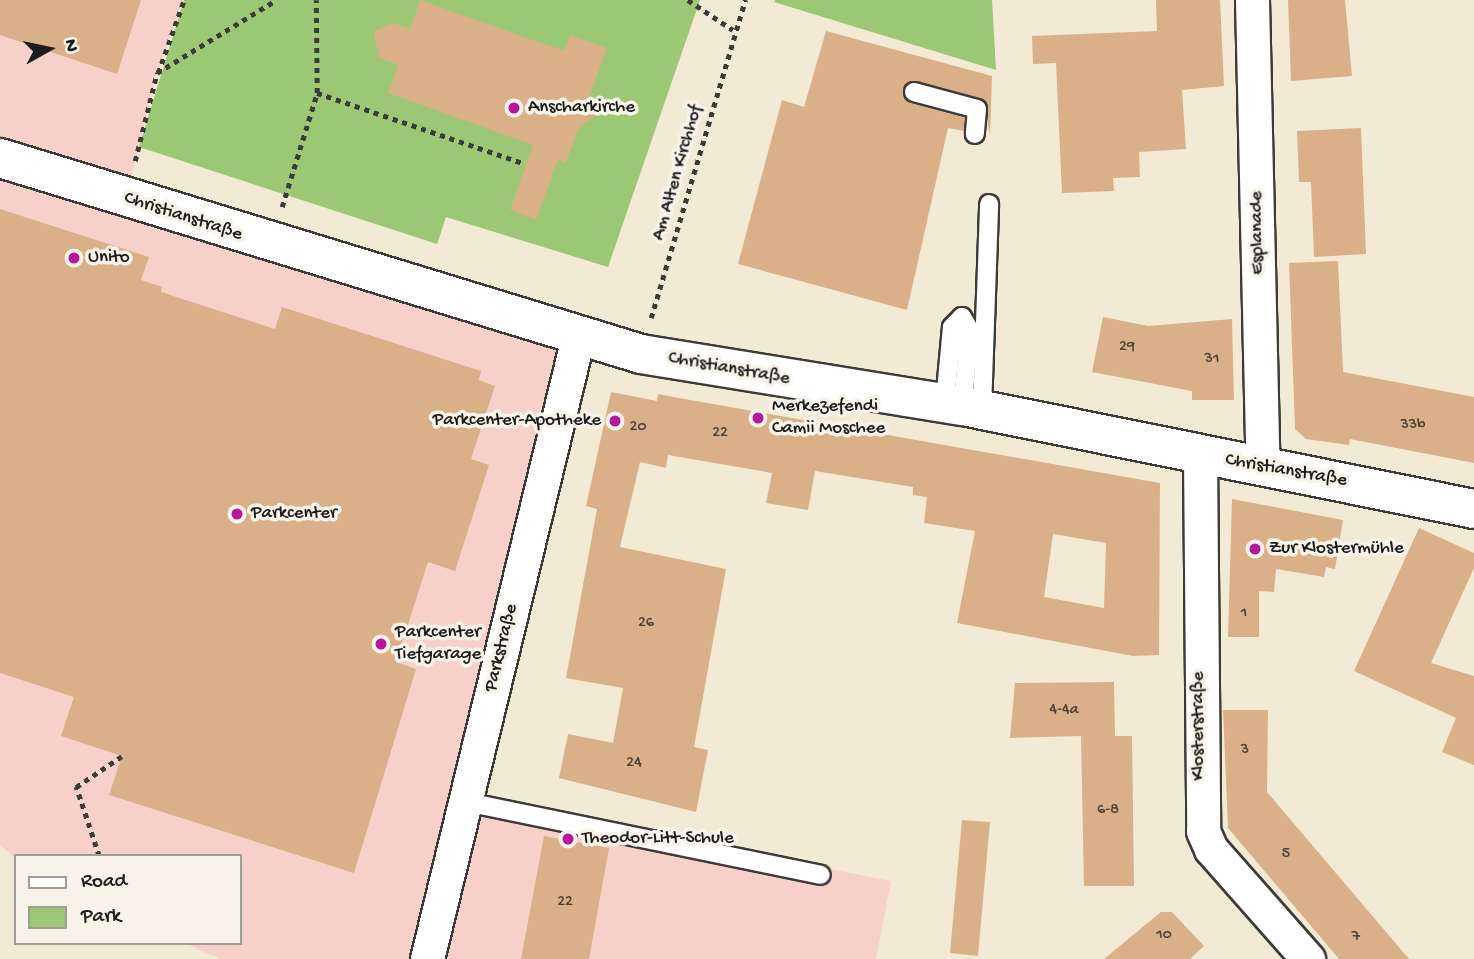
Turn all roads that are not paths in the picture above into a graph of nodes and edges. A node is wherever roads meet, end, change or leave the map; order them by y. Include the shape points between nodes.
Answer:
1 (1252, 0) edge
2 (914, 92) dead end
3 (975, 134) dead end
4 (0, 158) edge
5 (989, 204) dead end
6 (578, 337) junction
7 (963, 406) junction
8 (1200, 455) junction
9 (1263, 467) junction
10 (1474, 509) edge
11 (466, 802) junction
12 (821, 875) dead end
13 (427, 959) edge
14 (1308, 959) edge

1 - 9 street, Esplanade
2 - 3 lane via 977,109
4 - 6 street, Christianstraße
5 - 7 lane
6 - 7 street, Christianstraße via 641,354
6 - 11 street, Parkstraße
7 - 8 street, Christianstraße
8 - 9 street, Christianstraße
8 - 14 street, Klosterstraße via 1203,831 1211,849
9 - 10 street, Christianstraße
11 - 12 lane
11 - 13 street, Parkstraße

